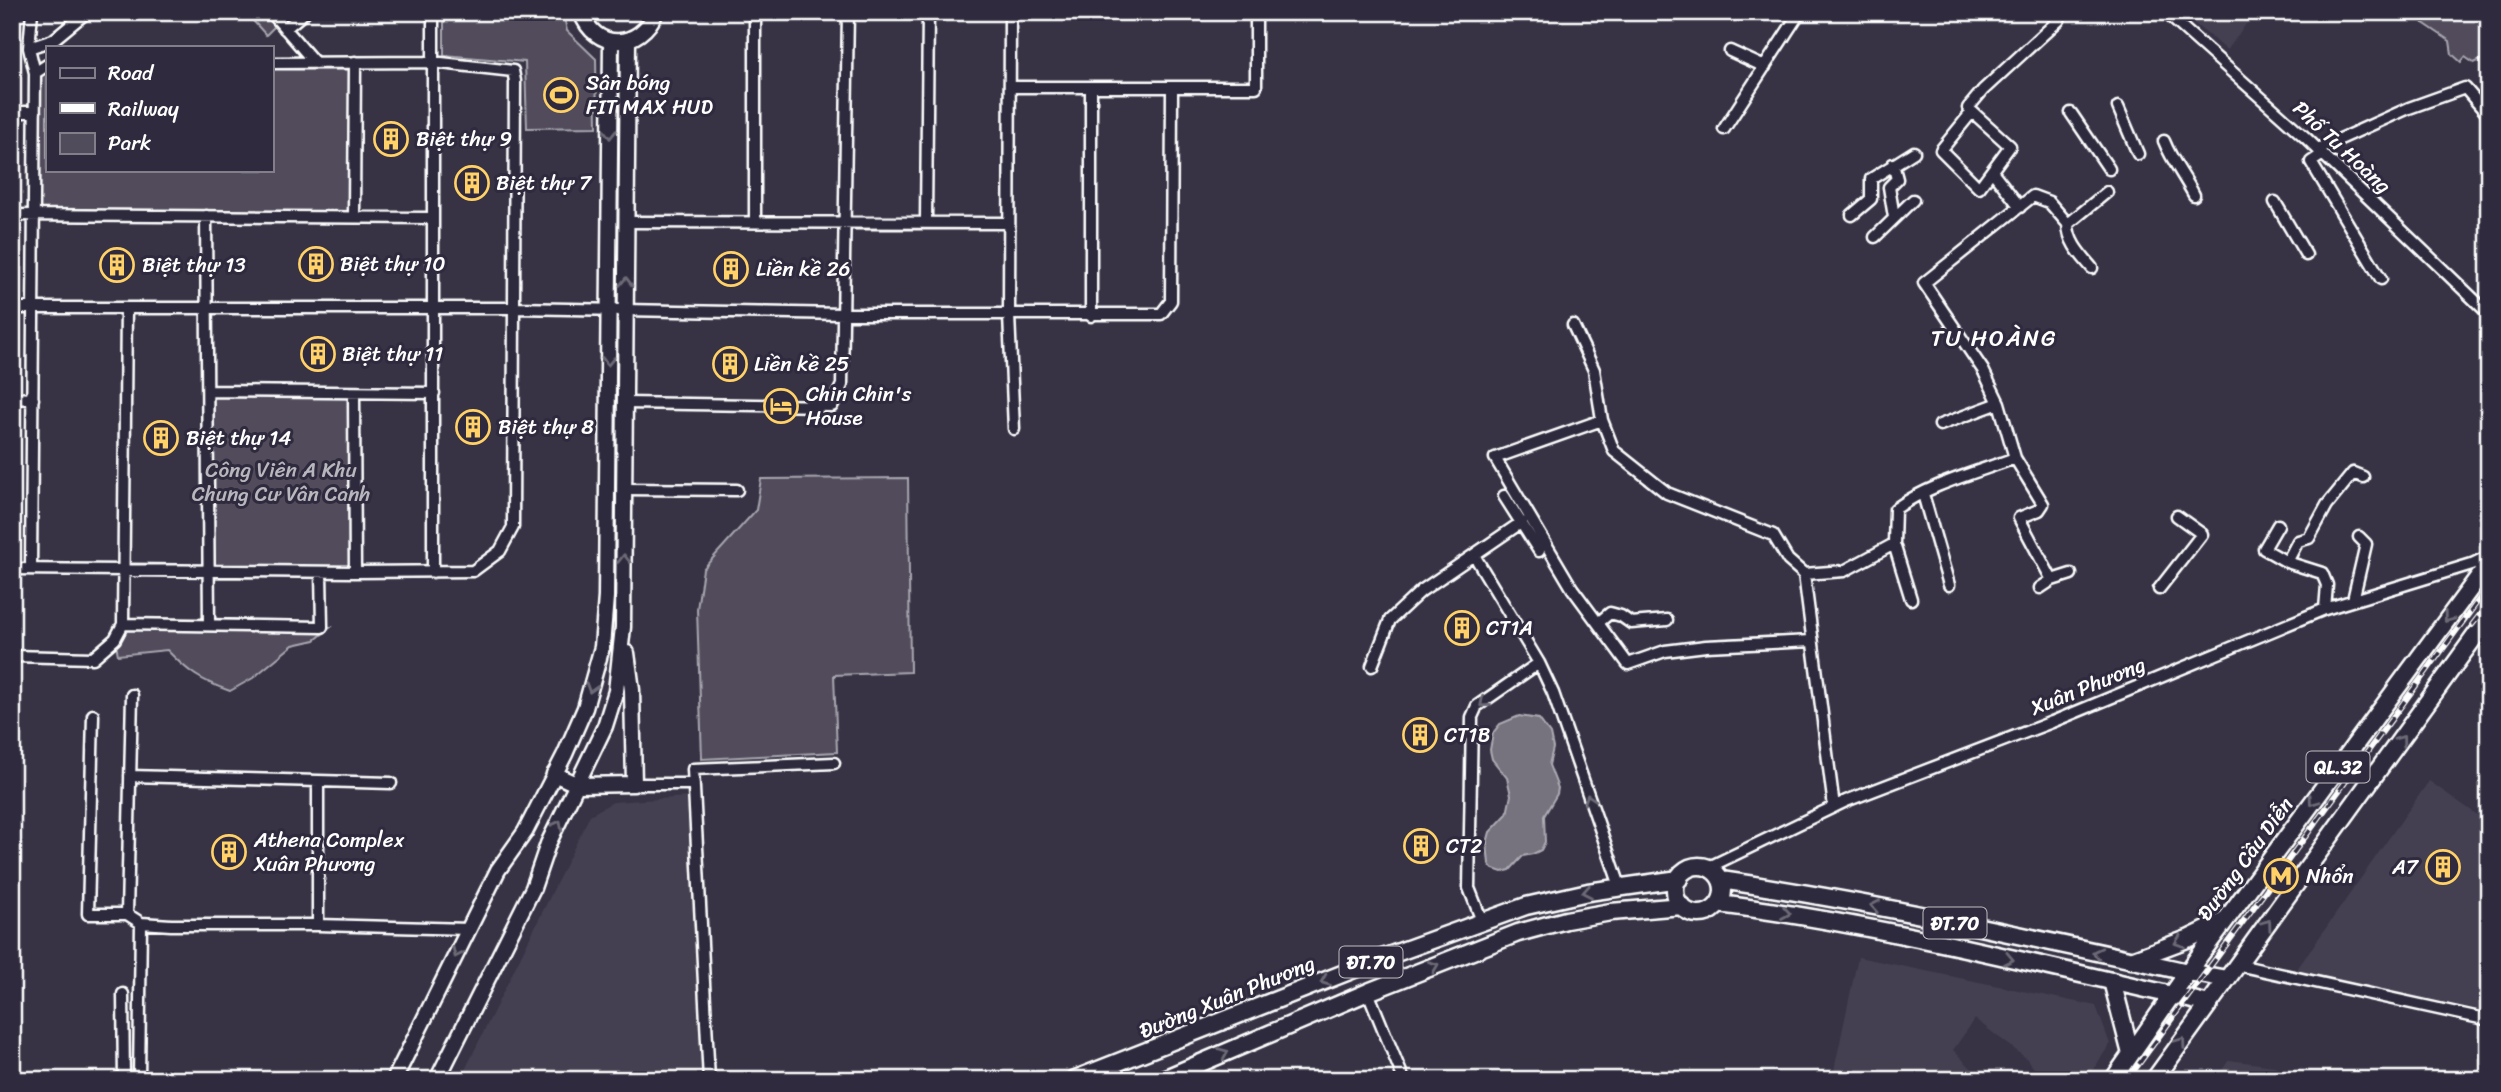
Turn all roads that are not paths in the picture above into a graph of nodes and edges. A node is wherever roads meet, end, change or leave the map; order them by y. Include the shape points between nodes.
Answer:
1 (32, 12) edge
2 (87, 12) edge
3 (271, 12) edge
4 (305, 12) edge
5 (433, 12) edge
6 (580, 12) edge
7 (656, 12) edge
8 (755, 12) edge
9 (848, 12) edge
10 (928, 12) edge
11 (1010, 12) edge
12 (1256, 12) edge
13 (1800, 12) edge
14 (2062, 12) edge
15 (2165, 12) edge
16 (285, 29) junction
17 (628, 40) junction
18 (611, 41) junction
19 (29, 48) junction
20 (1730, 51) dead end
21 (355, 62) junction
22 (432, 62) junction
23 (273, 63) edge
24 (315, 63) junction
25 (46, 66) edge
26 (1765, 67) junction
27 (35, 73) junction
28 (1011, 86) junction
29 (1091, 87) junction
30 (1172, 89) junction
31 (2119, 107) dead end
32 (1972, 111) junction
33 (12, 112) edge
34 (35, 112) junction
35 (2071, 113) dead end
36 (2489, 116) edge
37 (1724, 129) dead end
38 (2164, 141) dead end
39 (1914, 152) dead end
40 (2321, 152) junction
41 (2138, 154) dead end
42 (1893, 164) junction
43 (2109, 169) dead end
44 (1992, 171) junction
45 (2107, 192) dead end
46 (2193, 195) dead end
47 (1913, 200) dead end
48 (2275, 202) dead end
49 (2020, 207) junction
50 (12, 215) edge
51 (34, 215) junction
52 (1852, 215) dead end
53 (206, 216) junction
54 (354, 217) junction
55 (1894, 217) junction
56 (433, 218) junction
57 (926, 221) junction
58 (627, 222) junction
59 (755, 222) junction
60 (845, 222) junction
61 (1009, 223) junction
62 (2068, 224) junction
63 (1875, 237) dead end
64 (2306, 255) dead end
65 (2092, 268) dead end
66 (2381, 279) dead end
67 (12, 308) edge
68 (34, 308) junction
69 (126, 308) junction
70 (207, 308) junction
71 (432, 308) junction
72 (515, 308) junction
73 (608, 310) junction
74 (625, 310) junction
75 (843, 314) junction
76 (2489, 314) edge
77 (1009, 315) junction
78 (1090, 316) junction
79 (1573, 326) dead end
80 (208, 391) junction
81 (354, 393) junction
82 (434, 393) junction
83 (12, 398) edge
84 (33, 399) junction
85 (624, 404) junction
86 (1999, 404) junction
87 (1602, 420) junction
88 (1940, 425) dead end
89 (1014, 429) dead end
90 (2015, 458) junction
91 (2363, 477) dead end
92 (624, 489) junction
93 (737, 490) dead end
94 (1923, 494) junction
95 (1504, 496) dead end
96 (2176, 516) dead end
97 (1522, 522) junction
98 (2278, 525) dead end
99 (2359, 537) dead end
100 (1894, 544) junction
101 (1539, 551) dead end
102 (1474, 555) junction
103 (2489, 555) edge
104 (2287, 562) junction
105 (2489, 563) edge
106 (12, 569) edge
107 (31, 569) junction
108 (123, 570) junction
109 (208, 571) junction
110 (321, 572) junction
111 (355, 572) junction
112 (433, 572) junction
113 (1804, 574) junction
114 (2071, 574) dead end
115 (2053, 580) junction
116 (1950, 585) dead end
117 (2039, 588) dead end
118 (2159, 589) dead end
119 (1911, 599) dead end
120 (2353, 600) junction
121 (2325, 609) junction
122 (2489, 617) edge
123 (1667, 620) dead end
124 (1598, 623) junction
125 (123, 624) junction
126 (209, 625) junction
127 (624, 627) junction
128 (1812, 641) junction
129 (12, 656) edge
130 (1539, 663) junction
131 (1372, 666) dead end
132 (132, 695) dead end
133 (93, 715) dead end
134 (834, 763) dead end
135 (554, 774) junction
136 (130, 776) junction
137 (318, 783) junction
138 (391, 783) dead end
139 (634, 784) junction
140 (694, 784) junction
141 (578, 785) junction
142 (1833, 807) junction
143 (1707, 868) junction
144 (1679, 878) junction
145 (1721, 880) junction
146 (1620, 887) junction
147 (1719, 904) junction
148 (1682, 906) junction
149 (127, 914) junction
150 (1482, 921) junction
151 (2225, 921) junction
152 (141, 923) junction
153 (318, 925) junction
154 (469, 929) junction
155 (2131, 960) junction
156 (2238, 965) junction
157 (2188, 972) junction
158 (2227, 979) junction
159 (2112, 981) junction
160 (1367, 992) junction
161 (123, 994) dead end
162 (2172, 995) junction
163 (2209, 1004) junction
164 (2489, 1020) edge
165 (2131, 1054) junction
166 (124, 1080) edge
167 (139, 1080) edge
168 (394, 1080) edge
169 (437, 1080) edge
170 (709, 1080) edge
171 (1073, 1080) edge
172 (1161, 1080) edge
173 (1404, 1080) edge
174 (2113, 1080) edge
175 (2154, 1080) edge

1 - 19 street
2 - 19 street via 53,40
3 - 16 street
4 - 16 street
5 - 22 street
6 - 18 main road via 591,30
7 - 17 main road via 643,32
8 - 59 street
9 - 60 street
10 - 57 street
11 - 28 street
12 - 30 street via 1256,87
13 - 26 street
14 - 32 street via 2059,20 1983,90 1968,108
15 - 40 street, Phố Tu Hoàng
16 - 24 street
17 - 18 main road
17 - 58 main road
18 -> 73 main road
19 - 27 street
20 - 26 street
21 - 22 street
21 - 24 street
21 - 54 street
22 - 56 street
22 - 72 street via 513,71
23 - 24 street
25 - 27 street
26 - 37 street
27 - 34 street
28 - 29 street
28 - 61 street
29 - 30 street
29 - 78 street
30 - 78 street via 1171,301 1161,314
31 - 41 street
32 - 44 street via 2010,146
32 - 44 street via 1941,150 1979,188
33 - 34 street
34 - 51 street
35 - 43 street
36 - 40 street via 2466,88 2409,108
38 - 46 street
39 - 42 street
40 - 66 street via 2311,162
40 - 76 street, Phố Tu Hoàng
42 - 52 street via 1871,179 1871,199
42 - 55 street via 1898,179 1889,187
44 - 49 street
45 - 62 street
47 - 55 street
48 - 64 street
49 - 62 street via 2033,196 2049,202
49 - 86 street via 1924,283 1983,370
50 - 51 street
51 - 53 street
51 - 68 street
53 - 54 street
53 - 70 street
54 - 56 street
55 - 63 street
56 - 71 street
57 - 60 street
57 - 61 street
58 - 59 street
74 -> 58 main road
59 - 60 street
60 - 75 street
61 - 77 street
62 - 65 street via 2074,246
67 - 68 street
68 - 69 street
68 - 84 street
69 - 70 street
69 - 108 street
70 - 71 street
70 - 80 street
71 - 72 street
71 - 82 street
72 - 73 street
72 - 112 street via 513,527 500,551 473,571
73 - 74 street
73 -> 135 main road via 602,647 585,708
74 - 75 street
74 - 85 main road
75 - 77 street
75 - 85 street via 842,385 832,406
77 - 78 street
77 - 89 street
79 - 87 street via 1594,370
80 - 81 street
80 - 109 street
81 - 82 street
81 - 111 street
82 - 112 street
83 - 84 street
84 - 107 street
85 - 92 main road
86 - 88 street
86 - 90 street
87 - 113 street via 1614,451 1667,493 1773,535 1788,560
87 - 124 street via 1495,458 1572,588
90 - 94 street
90 - 115 street via 2043,504 2019,519
91 - 104 street via 2353,473 2327,505 2309,538 2298,541
92 - 93 street
127 -> 92 main road
94 - 100 street via 1895,509
94 - 116 street
95 - 97 street
96 - 118 street via 2202,534
97 - 101 street
97 - 102 street
98 - 104 street via 2263,549
99 - 120 street via 2366,544
100 - 113 street via 1844,571
100 - 119 street
102 - 130 street
102 - 131 street via 1421,591 1390,620
103 - 120 street, Xuân Phương
104 - 121 street via 2322,573 2327,585
105 -> 151 main road, Đường Cầu Diễn / QL.32
106 - 107 street
107 - 108 street
108 - 109 street
108 - 125 street
109 - 110 street
109 - 126 street
110 - 111 street
110 - 126 street via 322,627
111 - 112 street
113 - 128 street
114 - 115 street
115 - 117 street
120 - 121 street, Xuân Phương
121 - 142 street, Xuân Phương
156 -> 122 main road, QL.32
123 - 124 street via 1631,623 1610,613
124 - 128 street via 1628,664 1665,651
125 - 126 street
125 - 129 street via 115,639 93,658
127 - 139 main road via 632,690
127 - 141 main road via 614,700
128 - 142 street
146 -> 130 street
130 -> 150 street via 1477,706 1472,717 1469,888
132 - 136 street
133 - 149 street via 88,914
134 - 140 street via 693,769
135 - 141 main road
135 - 154 main road
136 - 137 street
136 - 149 street
137 - 138 street
137 - 153 street
139 - 140 street
139 - 141 main road
140 - 170 street
169 -> 141 main road via 533,888 548,844
142 - 143 street, Xuân Phương
143 - 144 main road via 1694,866
143 - 145 main road
144 - 146 main road, Đường Xuân Phương / ĐT.70
144 - 148 main road via 1675,889
145 - 147 main road
155 -> 145 main road, ĐT.70 via 1869,904
146 -> 150 main road, Đường Xuân Phương / ĐT.70 via 1526,906
147 - 148 main road via 1699,914
147 -> 159 main road, ĐT.70 via 1797,915
160 -> 148 main road, ĐT.70 via 1566,919
149 - 152 street
150 -> 171 main road, Đường Xuân Phương / ĐT.70
151 -> 155 main road
151 - 157 main road, Đường Cầu Diễn / QL.32
152 - 153 street
152 - 167 street
153 - 154 street
154 -> 168 main road
155 - 157 main road, ĐT.70
156 - 158 main road, QL.32
156 - 164 street
157 - 158 main road, ĐT.70
157 - 162 main road, Đường Cầu Diễn / QL.32
158 - 163 main road, QL.32
159 - 162 main road, ĐT.70
159 - 165 main road
172 -> 160 main road, ĐT.70
160 - 173 street
161 - 166 street
162 - 163 main road, ĐT.70
162 - 165 main road, Đường Cầu Diễn / QL.32
175 -> 163 main road, QL.32
165 - 174 main road, Đường Cầu Diễn / QL.32

